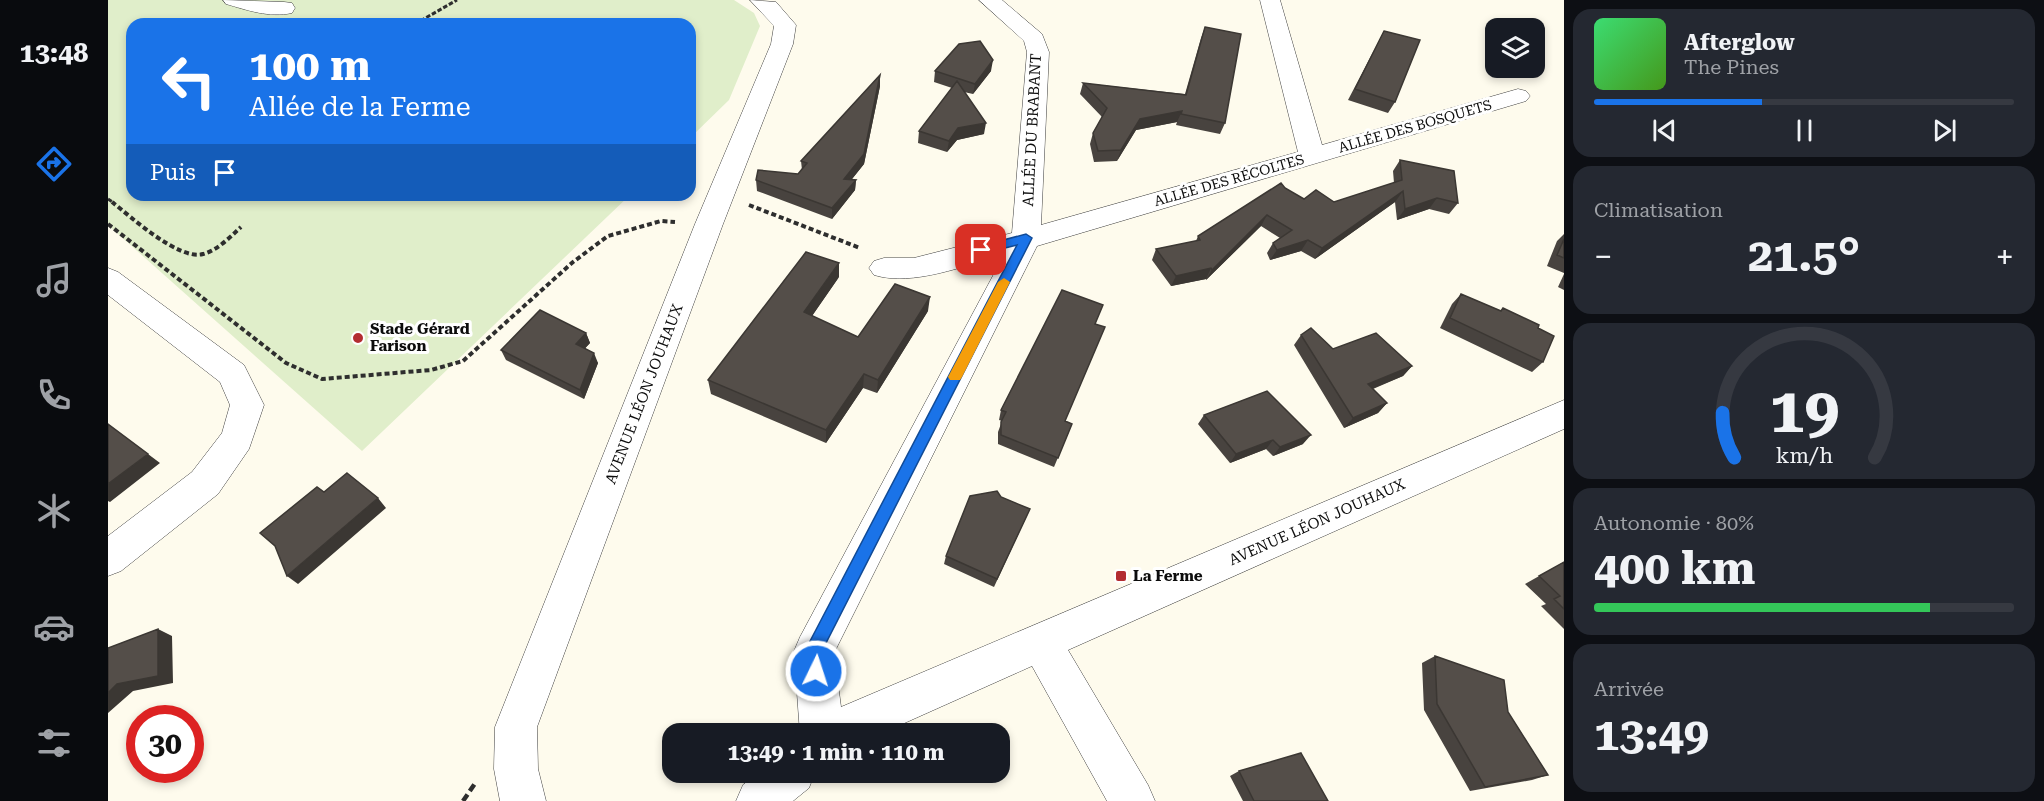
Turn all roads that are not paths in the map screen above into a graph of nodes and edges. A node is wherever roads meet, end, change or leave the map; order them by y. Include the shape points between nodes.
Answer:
1 (233, 0) edge
2 (760, 0) edge
3 (989, 0) edge
4 (1270, 0) edge
5 (284, 8) dead end
6 (1518, 96) dead end
7 (1312, 156) junction
8 (1026, 238) junction
9 (884, 268) road end
10 (108, 279) edge
11 (1564, 414) edge
12 (108, 559) edge
13 (1041, 642) junction
14 (821, 723) edge
15 (854, 723) edge
16 (780, 783) edge
17 (523, 801) edge
18 (759, 801) edge
19 (1132, 801) edge

1 - 5 street via 264,8
2 - 17 street, AVENUE LÉON JOUHAUX via 785,25 782,44 516,727 516,769
3 - 8 street, ALLÉE DU BRABANT via 1034,39 1038,52
4 - 7 street, ALLÉE DES RÉCOLTES
6 - 7 street, ALLÉE DES BOSQUETS
7 - 8 street, ALLÉE DES RÉCOLTES
8 - 9 street, ALLÉE DES RÉCOLTES via 914,268
8 - 14 street, ALLÉE DU BRABANT via 814,651
10 - 12 street via 233,374 247,405 237,439 205,483
11 - 13 street, AVENUE LÉON JOUHAUX
13 - 15 street, AVENUE LÉON JOUHAUX
13 - 19 street
16 - 18 street

